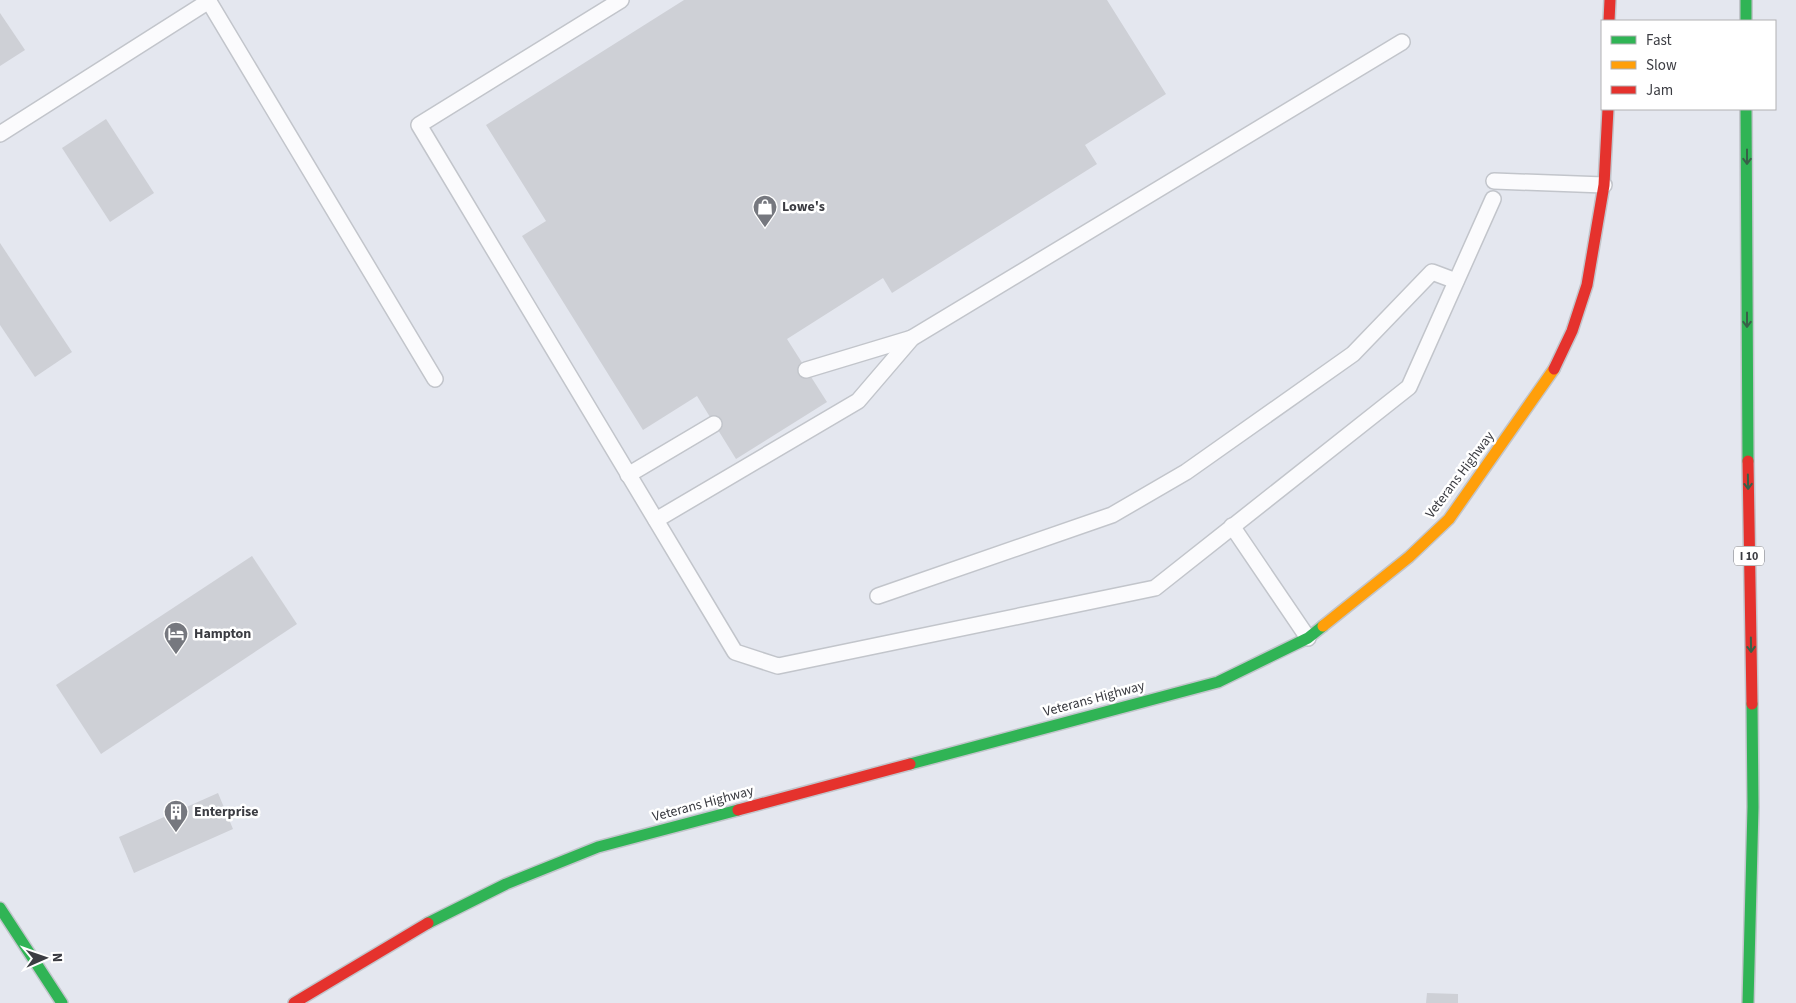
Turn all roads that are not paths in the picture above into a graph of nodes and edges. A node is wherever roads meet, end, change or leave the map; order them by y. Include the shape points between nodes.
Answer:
1 (621, 0) edge
2 (1610, 0) edge
3 (1746, 0) edge
4 (208, 1) edge
5 (1609, 20) edge
6 (1746, 20) edge
7 (1402, 42) dead end
8 (1608, 110) edge
9 (1746, 110) edge
10 (0, 134) edge
11 (1494, 181) dead end
12 (1604, 185) junction
13 (1493, 199) dead end
14 (1456, 281) junction
15 (912, 338) junction
16 (806, 370) dead end
17 (435, 379) dead end
18 (714, 424) dead end
19 (628, 475) junction
20 (656, 520) junction
21 (1232, 526) junction
22 (878, 596) dead end
23 (1308, 638) junction
24 (0, 908) edge
25 (62, 1003) edge
26 (294, 1003) edge
27 (1748, 1003) edge

1 - 19 lane via 419,125
2 - 5 main road
3 - 6 main road
4 - 10 lane
4 - 17 lane
7 - 15 lane
8 - 12 main road, Veterans Highway
9 -> 27 main road, I 10 via 1753,807
11 - 12 lane
12 - 23 main road, Veterans Highway via 1587,285 1572,331 1551,375 1449,519 1409,557
13 - 14 lane
14 - 21 lane via 1409,386
14 - 22 lane via 1432,272 1353,354 1186,472 1112,515
15 - 16 lane
15 - 20 lane via 858,401
18 - 19 lane
19 - 20 lane
20 - 21 lane via 735,652 778,666 1155,588
21 - 23 lane
23 - 26 main road, Veterans Highway via 1218,682 598,847 462,905 379,949
24 - 25 main road

